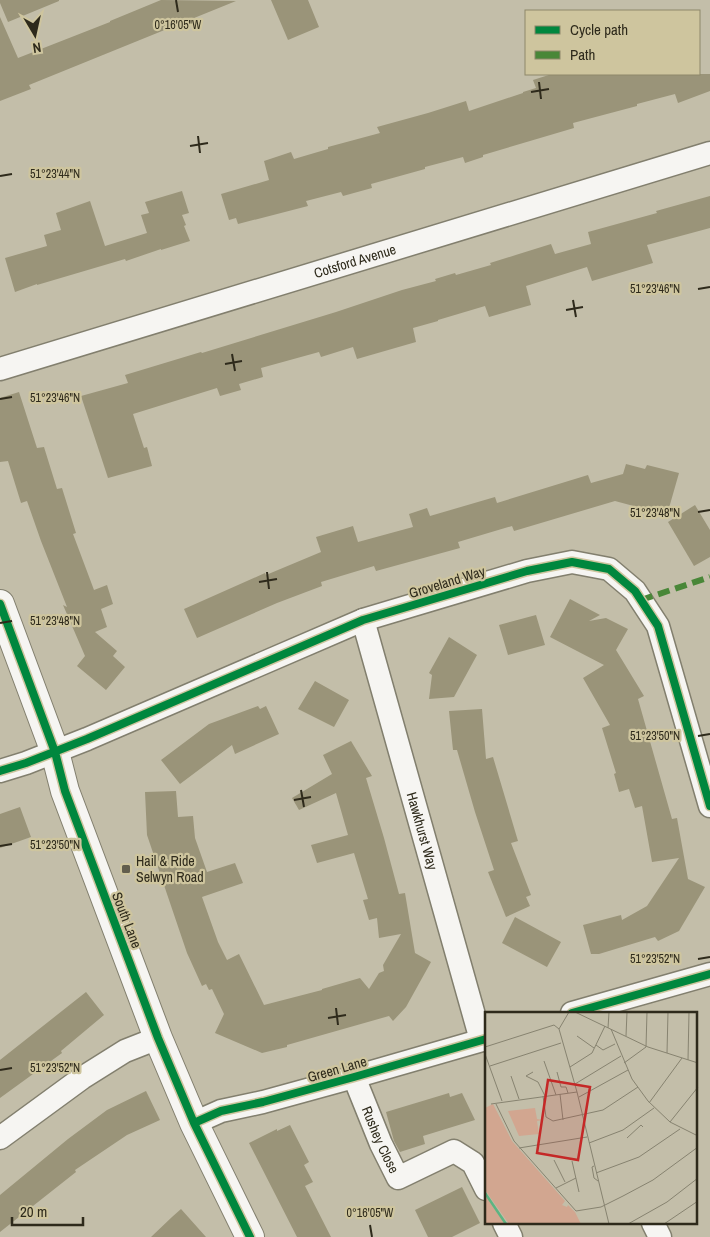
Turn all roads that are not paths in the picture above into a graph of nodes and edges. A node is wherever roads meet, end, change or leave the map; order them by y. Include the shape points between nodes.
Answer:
1 (710, 153) edge
2 (0, 369) edge
3 (0, 604) edge
4 (363, 620) junction
5 (55, 752) junction
6 (0, 770) edge
7 (710, 806) edge
8 (710, 974) edge
9 (576, 1012) edge
10 (158, 1038) junction
11 (484, 1039) edge
12 (354, 1077) junction
13 (194, 1123) junction
14 (0, 1138) edge
15 (485, 1187) edge
16 (505, 1224) edge
17 (654, 1224) edge
18 (250, 1237) edge
19 (512, 1237) edge
20 (660, 1237) edge

1 - 2 street, Cotsford Avenue
3 - 5 street, South Lane
4 - 5 street, Groveland Way
4 - 7 street, Groveland Way via 572,562 609,569 635,590 658,626
4 - 11 street, Hawkhurst Way
5 - 6 street, Groveland Way
5 - 10 street, South Lane via 65,791
8 - 9 street
10 - 13 street, South Lane
10 - 14 street via 125,1051 82,1078
11 - 12 street, Green Lane
12 - 13 street, Green Lane via 221,1111
12 - 15 street, Rushey Close via 398,1178 454,1151 473,1163
13 - 18 street, South Lane
16 - 19 street
17 - 20 street

